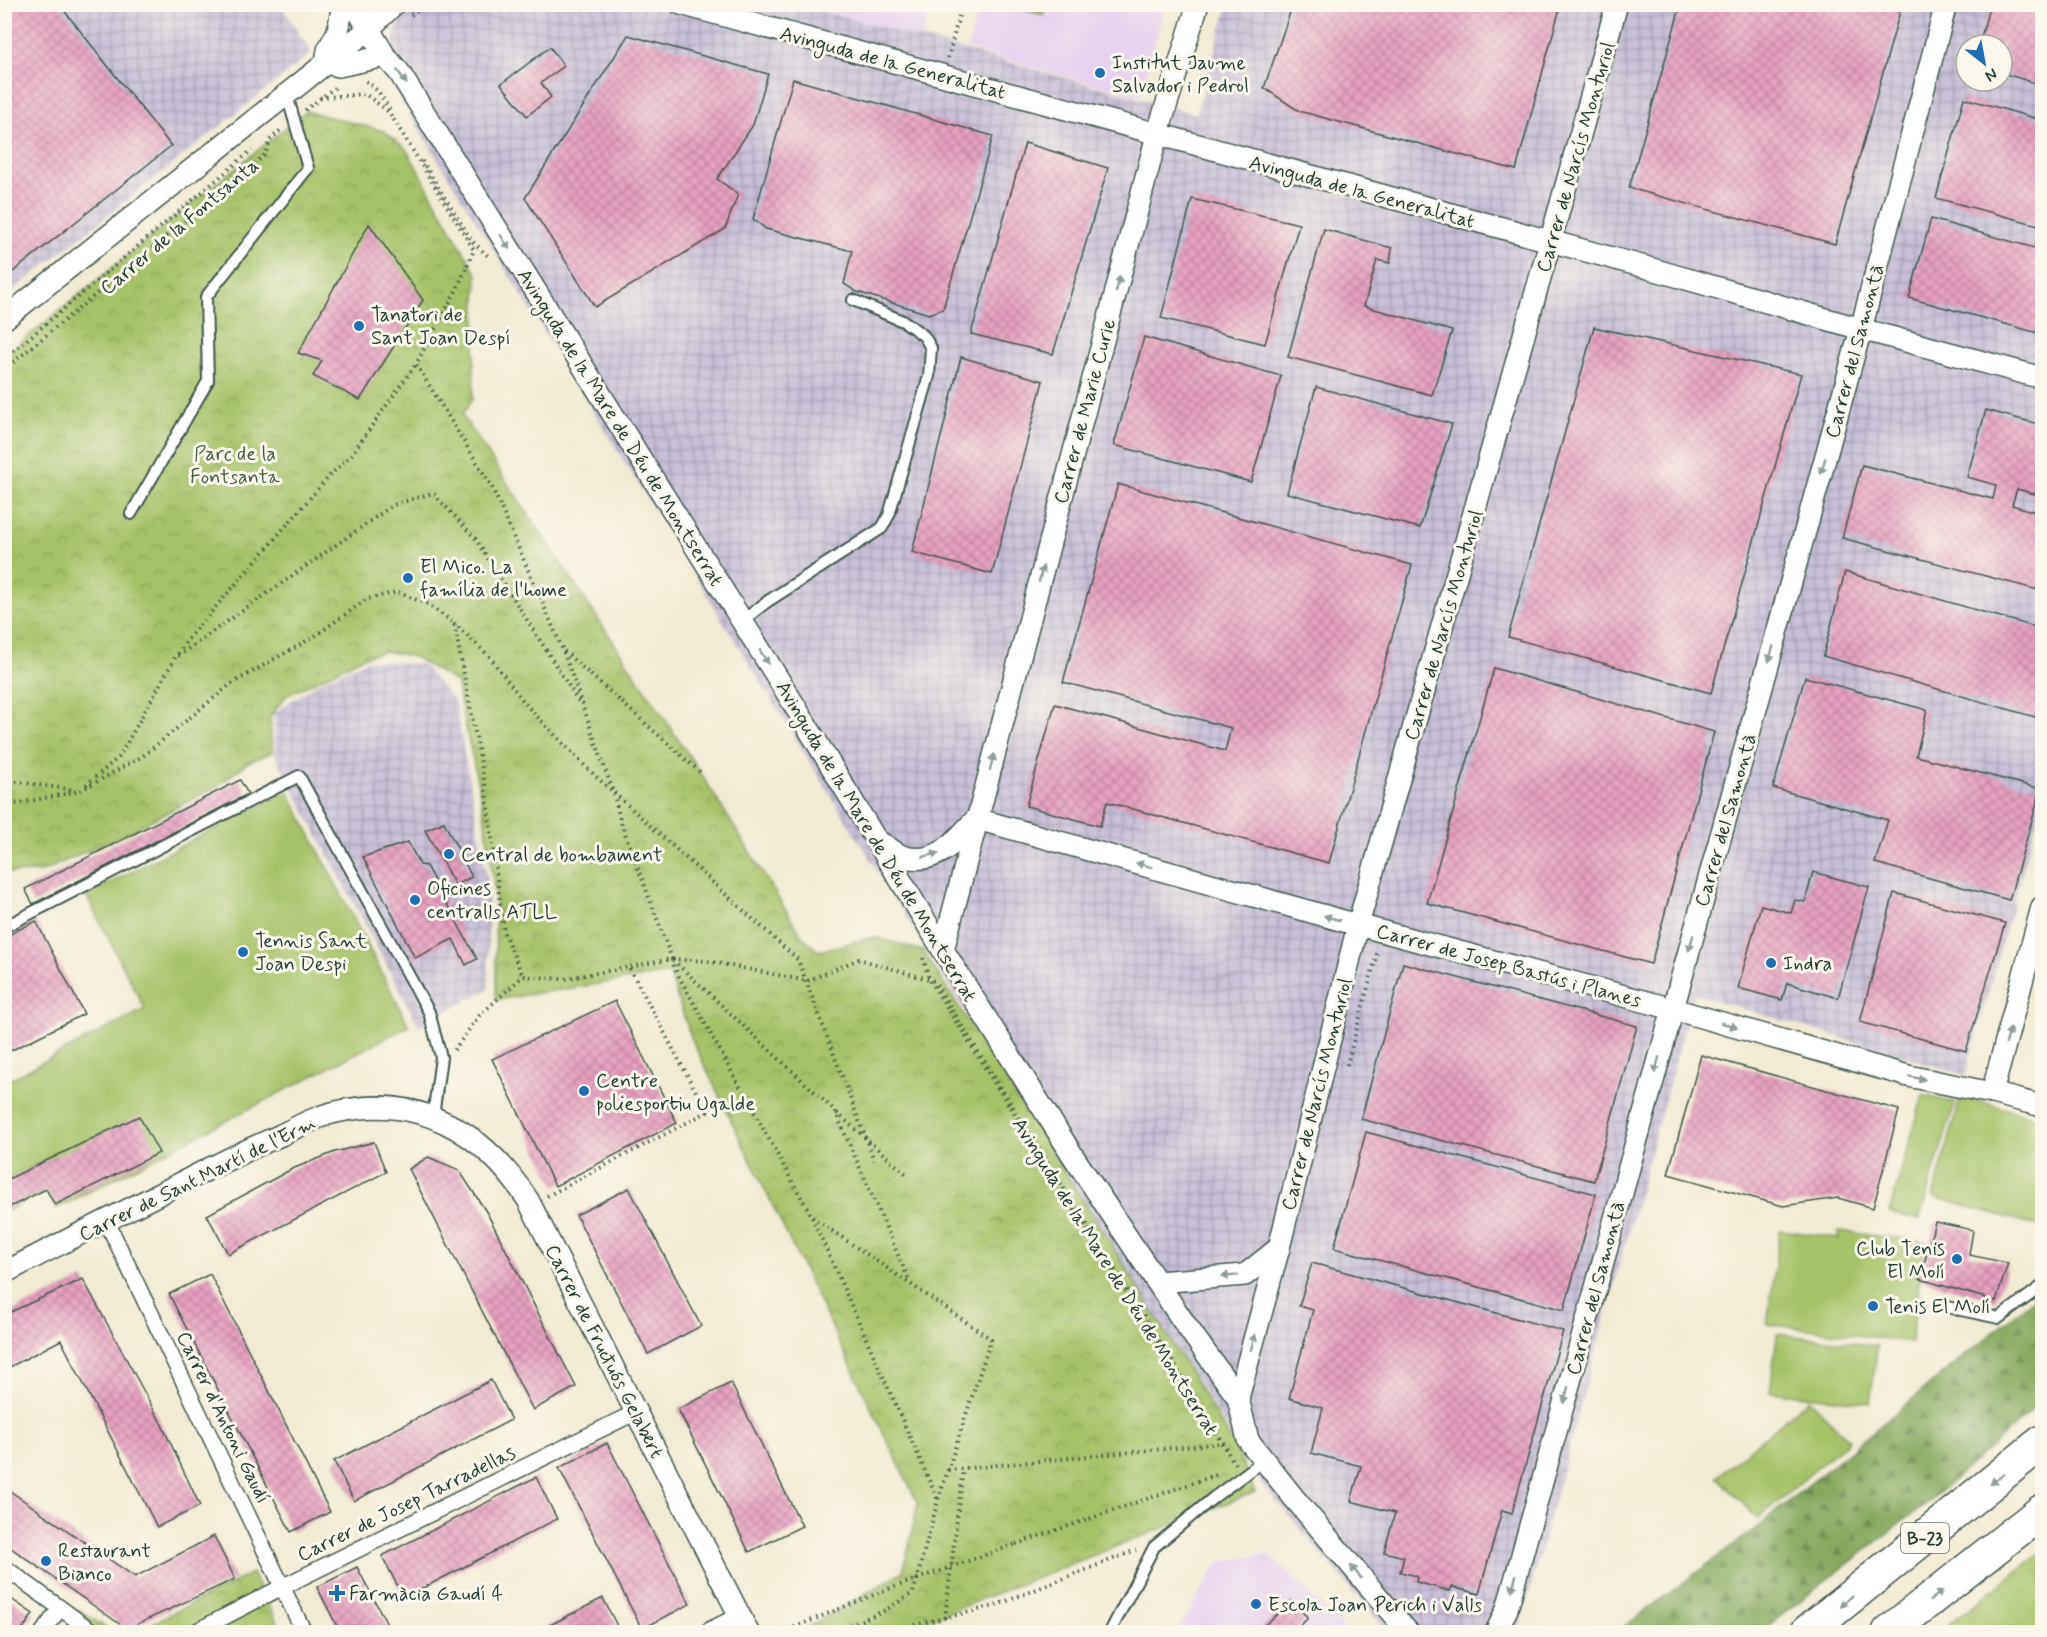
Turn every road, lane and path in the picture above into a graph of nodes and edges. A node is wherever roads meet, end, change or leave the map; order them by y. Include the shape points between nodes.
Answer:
1 (343, 4) edge
2 (354, 4) edge
3 (364, 4) edge
4 (385, 4) edge
5 (394, 4) edge
6 (681, 4) edge
7 (962, 4) edge
8 (1198, 4) edge
9 (1617, 4) edge
10 (1946, 4) edge
11 (370, 28) junction
12 (385, 56) junction
13 (326, 63) junction
14 (943, 76) junction
15 (366, 81) dead end
16 (339, 85) dead end
17 (293, 102) junction
18 (297, 116) dead end
19 (1157, 135) junction
20 (261, 142) dead end
21 (253, 149) dead end
22 (1551, 243) junction
23 (489, 256) dead end
24 (853, 300) dead end
25 (4, 319) edge
26 (1861, 329) junction
27 (4, 359) edge
28 (416, 364) junction
29 (4, 370) edge
30 (2043, 378) edge
31 (130, 514) dead end
32 (742, 621) junction
33 (454, 623) junction
34 (563, 650) junction
35 (175, 658) junction
36 (582, 708) junction
37 (700, 772) dead end
38 (4, 780) edge
39 (80, 791) junction
40 (614, 794) junction
41 (4, 807) edge
42 (977, 819) junction
43 (878, 841) junction
44 (2043, 907) edge
45 (1358, 925) junction
46 (4, 927) edge
47 (943, 950) junction
48 (921, 954) dead end
49 (672, 959) junction
50 (629, 967) junction
51 (523, 976) junction
52 (929, 979) junction
53 (807, 981) junction
54 (1672, 1009) junction
55 (438, 1072) junction
56 (1992, 1093) junction
57 (2043, 1106) edge
58 (835, 1111) junction
59 (433, 1117) junction
60 (866, 1138) junction
61 (874, 1160) dead end
62 (906, 1174) dead end
63 (562, 1188) dead end
64 (812, 1216) junction
65 (106, 1220) junction
66 (1279, 1248) junction
67 (4, 1273) edge
68 (910, 1282) junction
69 (1157, 1282) junction
70 (2043, 1286) edge
71 (1942, 1306) dead end
72 (1238, 1398) junction
73 (636, 1412) junction
74 (1248, 1440) junction
75 (2043, 1442) edge
76 (1223, 1443) junction
77 (1264, 1460) junction
78 (1237, 1467) dead end
79 (963, 1469) junction
80 (948, 1470) junction
81 (1226, 1471) dead end
82 (938, 1500) junction
83 (2043, 1511) edge
84 (1155, 1547) junction
85 (4, 1567) edge
86 (282, 1587) junction
87 (60, 1608) junction
88 (945, 1618) junction
89 (745, 1625) edge
90 (43, 1632) edge
91 (93, 1632) edge
92 (195, 1632) edge
93 (304, 1632) edge
94 (711, 1632) edge
95 (783, 1632) edge
96 (833, 1632) edge
97 (885, 1632) edge
98 (1110, 1632) edge
99 (1408, 1632) edge
100 (1496, 1632) edge
101 (1807, 1632) edge
102 (1889, 1632) edge

1 - 13 street
2 - 11 street
3 - 4 street
5 - 11 street, Carrer de la Fontsanta
6 - 14 street, Avinguda de la Generalitat
7 - 14 path
8 - 19 street, Carrer de Marie Curie
9 - 22 street, Carrer de Narcís Monturiol
10 - 26 street, Carrer del Samontà
11 - 12 street, Avinguda de la Mare de Déu de Montserrat
11 - 13 street, Carrer de la Fontsanta
12 - 13 street via 339,66
12 -> 32 street, Avinguda de la Mare de Déu de Montserrat via 399,72
13 - 17 street, Carrer de la Fontsanta
14 - 19 street, Avinguda de la Generalitat
15 - 23 path via 379,92 472,241
16 - 18 path
17 - 25 street, Carrer de la Fontsanta
17 - 28 path via 365,94 389,112 474,250
17 - 31 lane via 308,168 206,297 208,381
19 - 22 street, Avinguda de la Generalitat
42 -> 19 street, Carrer de Marie Curie
20 - 29 path, Carrer de la Fontsanta via 287,122 270,140 265,155
21 - 27 path
22 - 26 street, Avinguda de la Generalitat
22 - 45 street, Carrer de Narcís Monturiol
24 - 32 lane via 905,321 932,348 928,376 889,515 882,528
26 - 30 street, Avinguda de la Generalitat
26 -> 54 street, Carrer del Samontà
28 - 34 path via 492,487
28 - 35 path via 351,455 282,530
32 -> 43 street, Avinguda de la Mare de Déu de Montserrat
33 - 39 path via 428,604 398,592 367,599 315,636 231,684 143,756
33 - 40 path via 489,656 527,706
33 - 51 path via 485,784 504,933
34 - 36 path
34 - 37 path
35 - 36 path via 393,505 433,493 475,538
35 - 39 path via 119,757
36 - 40 path
38 - 39 path
39 - 41 path
40 - 49 path
40 - 53 path via 798,960
43 -> 42 street, Carrer de Marie Curie via 904,857 929,858 946,851
45 -> 42 street, Carrer de Josep Bastús i Planes
42 - 47 street, Carrer de Marie Curie
43 - 47 street, Avinguda de la Mare de Déu de Montserrat
56 -> 44 street
45 - 54 street, Carrer de Josep Bastús i Planes
45 - 66 street, Carrer de Narcís Monturiol
46 - 55 lane via 299,776 429,1012 441,1058
47 - 69 street, Avinguda de la Mare de Déu de Montserrat
48 - 52 path, Avinguda de la Mare de Déu de Montserrat
49 - 50 path
49 - 53 path via 707,961
49 - 58 path
49 - 64 path
50 - 51 path via 564,979
50 - 63 path via 707,1112
51 - 55 path via 479,1016
52 - 53 path via 860,959
52 - 76 path, Avinguda de la Mare de Déu de Montserrat
53 - 60 path
54 -> 56 street, Carrer de Josep Bastús i Planes via 1908,1076
54 -> 100 street, Carrer del Samontà via 1507,1609
55 - 59 lane
56 - 57 street, Carrer de Josep Bastús i Planes
58 - 60 path
58 - 68 path
59 - 65 street, Carrer de Sant Martí de l'Erm via 374,1107 336,1112 228,1159
59 - 73 street, Carrer de Fructuós Gelabert via 484,1147 516,1180
60 - 61 path
60 - 62 path
64 - 68 path
64 - 82 path
65 - 67 street, Carrer de Sant Martí de l'Erm
65 - 86 street, Carrer d'Antoni Gaudí
66 -> 69 street via 1245,1275
72 -> 66 street, Carrer de Narcís Monturiol
68 - 80 path via 991,1339
69 - 72 street, Avinguda de la Mare de Déu de Montserrat
70 - 71 lane via 1999,1318
72 - 74 street, Avinguda de la Mare de Déu de Montserrat
73 - 86 street, Carrer de Josep Tarradellas
73 - 89 street, Carrer de Fructuós Gelabert
74 - 76 path
74 - 77 street, Avinguda de la Mare de Déu de Montserrat
75 -> 101 highway, B-23
76 - 78 path, Avinguda de la Mare de Déu de Montserrat
76 - 79 path
77 - 84 lane
99 -> 77 street, Avinguda de la Mare de Déu de Montserrat
79 - 80 path
79 - 88 path
80 - 82 path
81 - 95 path, bridge via 883,1591
82 - 96 path via 913,1593 886,1610
102 -> 83 highway, B-23
84 - 88 path via 1138,1549 994,1606
84 - 98 lane
85 - 87 street
86 - 92 street, Carrer de Josep Tarradellas
86 - 93 street, Carrer d'Antoni Gaudí
87 - 90 street
87 - 91 street
88 - 97 path
89 - 94 street

